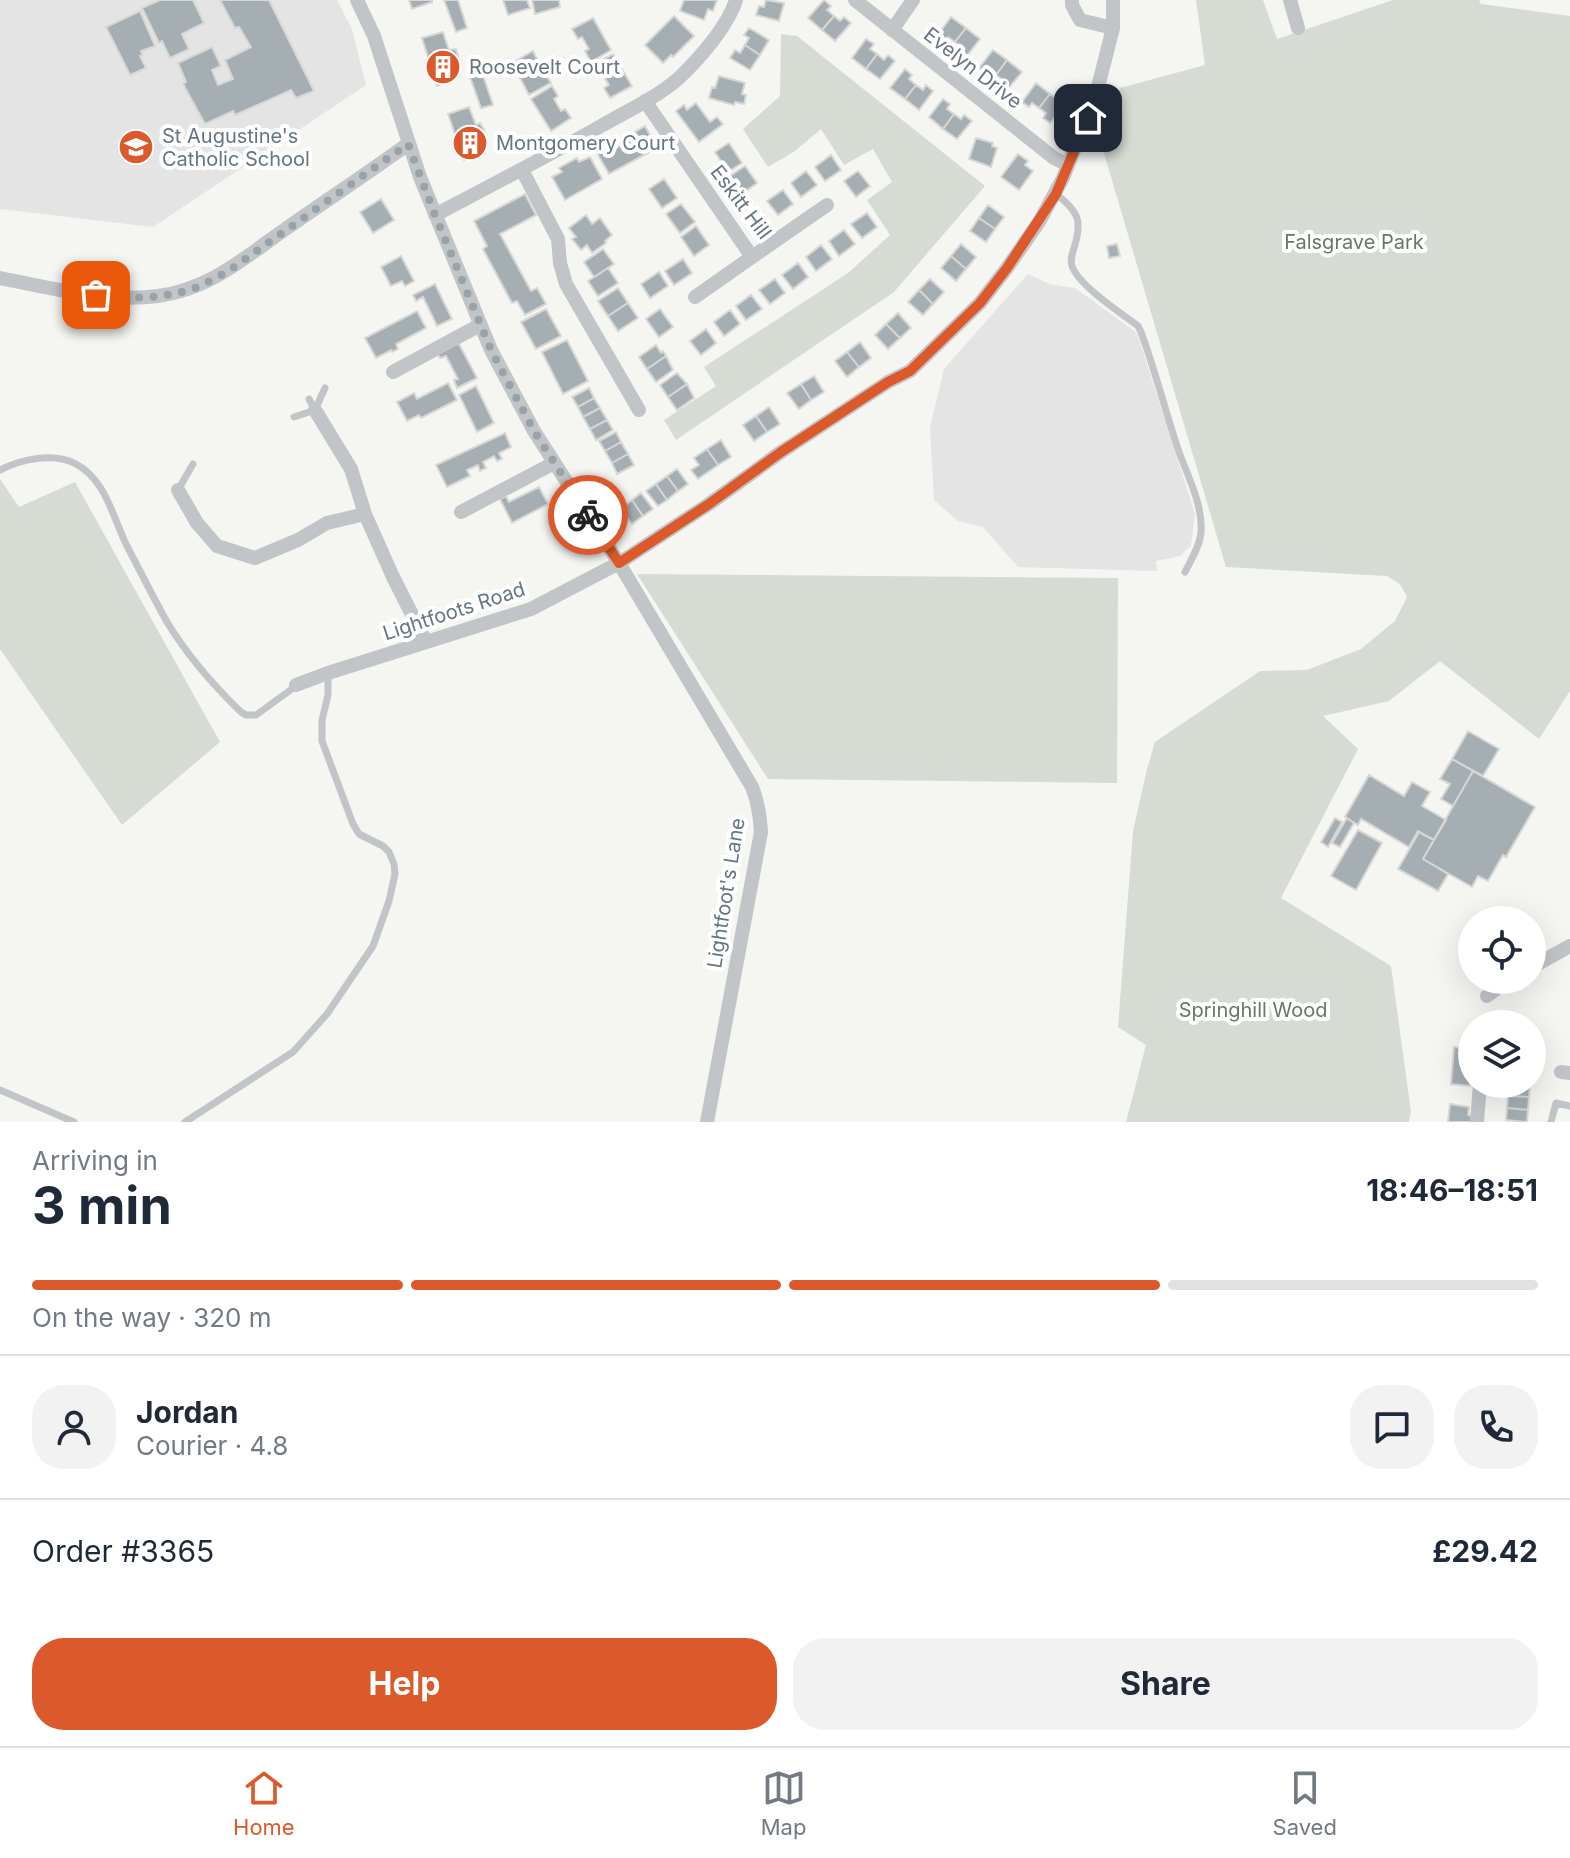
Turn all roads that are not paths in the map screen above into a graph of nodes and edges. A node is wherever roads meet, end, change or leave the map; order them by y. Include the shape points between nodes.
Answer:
1 (357, 0) edge
2 (736, 0) edge
3 (855, 0) edge
4 (913, 0) edge
5 (1072, 0) edge
6 (1113, 0) edge
7 (1290, 0) edge
8 (1113, 28) junction
9 (1298, 28) dead end
10 (892, 30) junction
11 (645, 101) junction
12 (408, 144) junction
13 (1068, 165) junction
14 (522, 170) junction
15 (1056, 194) junction
16 (827, 205) dead end
17 (435, 215) junction
18 (752, 257) junction
19 (0, 278) edge
20 (695, 297) dead end
21 (480, 325) junction
22 (393, 372) dead end
23 (325, 388) dead end
24 (312, 405) junction
25 (639, 410) dead end
26 (294, 417) dead end
27 (554, 463) junction
28 (193, 464) dead end
29 (0, 470) edge
30 (178, 490) joint
31 (461, 512) dead end
32 (365, 514) junction
33 (619, 563) junction
34 (1185, 572) dead end
35 (426, 642) junction
36 (328, 673) junction
37 (296, 685) joint
38 (1570, 946) edge
39 (1546, 959) edge
40 (1490, 994) edge
41 (1487, 996) dead end
42 (0, 1090) edge
43 (1479, 1098) edge
44 (1570, 1106) edge
45 (74, 1122) edge
46 (185, 1122) edge
47 (707, 1122) edge
48 (1477, 1122) edge
49 (1551, 1122) edge

1 - 12 street, Lightfoot's Lane via 374,36
2 - 11 street via 712,42 678,78
3 - 10 street, Evelyn Drive
4 - 10 street
5 - 8 street via 1080,20
6 - 8 street, Lightfoots Road
7 - 9 street
8 - 13 street, Lightfoots Road via 1096,95
10 - 13 street, Evelyn Drive
11 - 14 street
11 - 18 street, Eskitt Hill
12 - 17 street, Lightfoot's Lane
12 - 19 street via 227,272 192,289 157,297 116,297
13 - 15 street, Lightfoots Road
14 - 17 street
14 - 25 street via 558,239 566,284 614,352
15 - 33 street, Lightfoots Road via 980,303 910,371
15 - 34 lane via 1079,221 1071,258 1078,279 1138,326 1157,376 1201,522
16 - 18 street, Eskitt Hill
17 - 21 street, Lightfoot's Lane
18 - 20 street
21 - 22 street
21 - 27 street, Lightfoot's Lane
23 - 24 lane
24 - 26 lane
24 - 32 street via 351,469
27 - 31 street
27 - 33 street, Lightfoot's Lane
28 - 30 lane
29 - 37 lane via 58,456 93,477 168,623 201,670 241,712 256,715
30 - 32 street via 217,546 255,558 327,523
32 - 35 street
33 - 35 street, Lightfoots Road via 531,609
33 - 47 street, Lightfoot's Lane via 752,787 760,813 761,832
35 - 36 street, Lightfoots Road
36 - 37 street, Lightfoots Road
36 - 46 lane via 322,741 353,824 391,857 395,874 389,901 363,963 293,1052
38 - 39 street
40 - 41 street
42 - 45 lane
43 - 48 street
44 - 49 lane via 1556,1103

